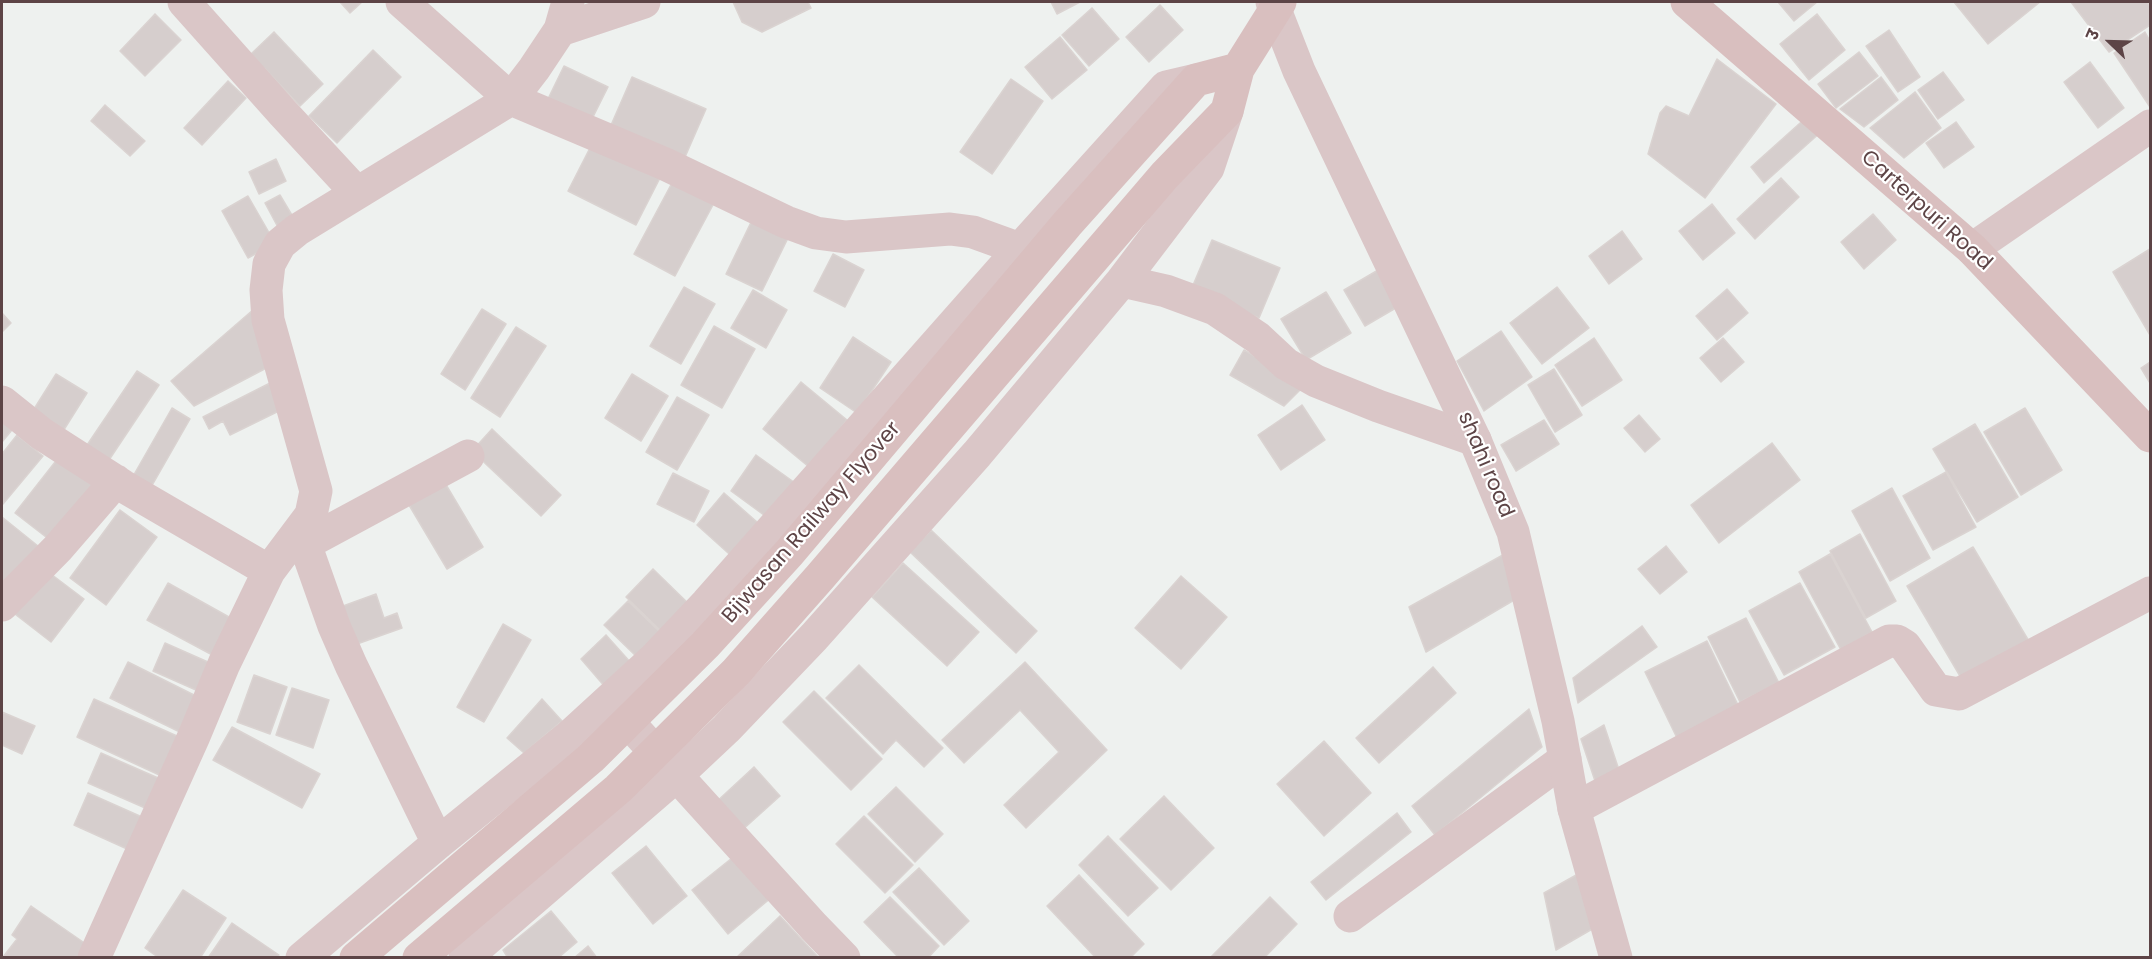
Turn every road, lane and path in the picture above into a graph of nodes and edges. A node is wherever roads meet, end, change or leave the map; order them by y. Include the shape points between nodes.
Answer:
1 (184, 2) edge
2 (402, 2) edge
3 (644, 2) edge
4 (1687, 2) edge
5 (1275, 5) edge
6 (565, 16) edge
7 (1238, 69) junction
8 (1196, 80) junction
9 (511, 99) junction
10 (1227, 111) junction
11 (2151, 126) edge
12 (357, 193) junction
13 (1020, 249) junction
14 (1972, 249) junction
15 (1122, 281) junction
16 (2, 402) edge
17 (2151, 436) edge
18 (1475, 440) junction
19 (468, 456) dead end
20 (116, 481) junction
21 (302, 538) junction
22 (269, 572) junction
23 (2151, 593) edge
24 (2, 605) edge
25 (609, 701) junction
26 (1565, 759) junction
27 (676, 776) junction
28 (1574, 809) junction
29 (438, 843) junction
30 (1350, 916) dead end
31 (307, 956) edge
32 (94, 957) edge
33 (356, 957) edge
34 (419, 957) edge
35 (465, 957) edge
36 (844, 957) edge
37 (1616, 957) edge

1 - 12 street
2 - 9 street
3 - 6 street
4 - 14 main road, Carterpuri Road
5 - 7 main road, Bijwasan Railway Flyover
5 - 18 street, shahi road via 1299,70
6 - 9 street
7 - 8 main road
7 - 10 main road, Bijwasan Railway Flyover
8 - 13 street via 1166,87
8 - 33 main road, Bijwasan Railway Flyover via 1067,224 789,553 705,645 591,758
9 - 12 street
9 - 13 street via 816,233 846,237 950,229 973,232
10 - 15 street via 1208,168
10 - 34 main road, Bijwasan Railway Flyover via 1165,175 736,672 618,789
11 - 14 street
12 - 21 street via 297,230 280,244 269,264 268,320 316,491
13 - 25 street via 707,603
14 - 17 main road, Carterpuri Road
15 - 18 street via 1166,291 1215,309 1258,338 1286,364 1316,381
15 - 27 street via 977,454 814,638
16 - 20 street via 42,434
18 - 26 street, shahi road via 1513,532
19 - 21 street
20 - 22 street
20 - 24 street
21 - 22 street
21 - 29 street via 334,626
22 - 32 street
23 - 28 street via 1959,694 1936,690 1905,646 1889,641
25 - 27 street
25 - 29 street
26 - 28 street, shahi road
26 - 30 street
27 - 35 street
27 - 36 street
28 - 37 street, shahi road
29 - 31 street

